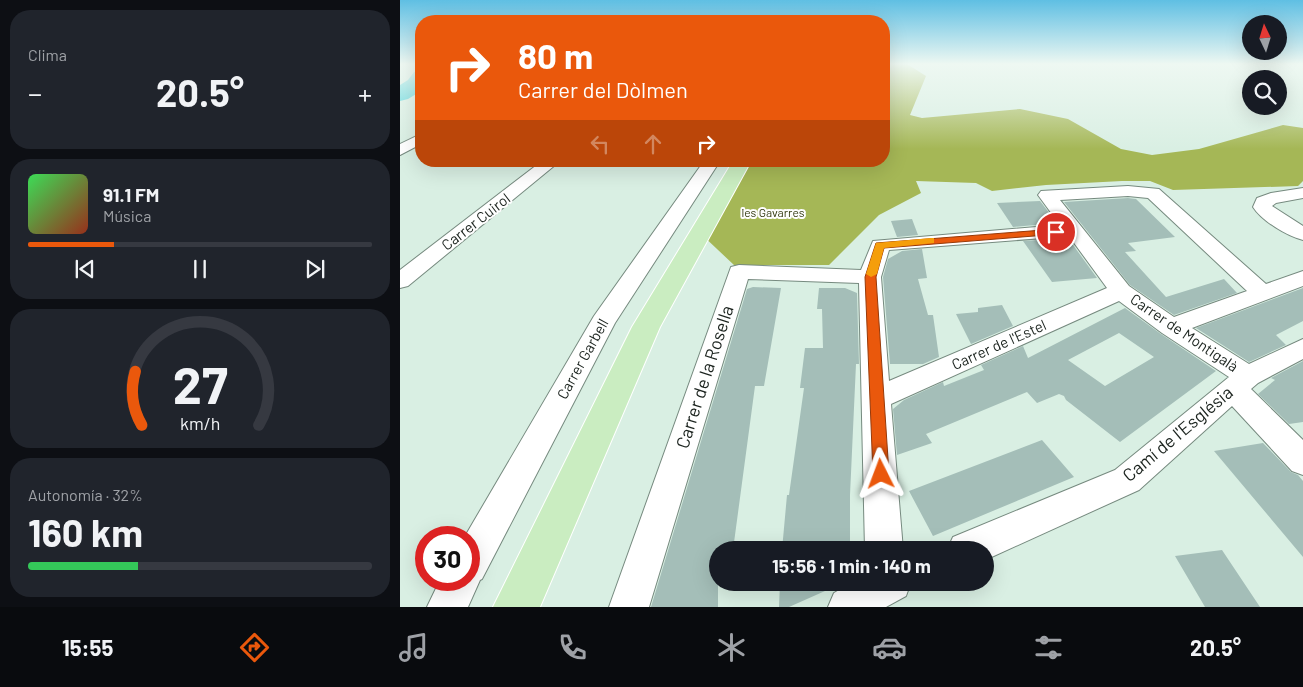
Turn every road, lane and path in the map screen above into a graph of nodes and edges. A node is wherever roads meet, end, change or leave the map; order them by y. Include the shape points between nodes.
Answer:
1 (415, 141) edge
2 (400, 150) edge
3 (544, 167) edge
4 (708, 167) edge
5 (739, 167) edge
6 (1303, 193) edge
7 (1074, 230) junction
8 (1303, 234) edge
9 (870, 277) junction
10 (1303, 278) edge
11 (400, 281) edge
12 (1121, 291) junction
13 (1263, 293) junction
14 (1171, 327) junction
15 (1303, 348) edge
16 (1241, 383) junction
17 (878, 398) junction
18 (1291, 433) edge
19 (1303, 461) edge
20 (885, 541) edge
21 (987, 541) edge
22 (480, 546) edge
23 (455, 591) edge
24 (868, 591) edge
25 (446, 607) edge
26 (516, 607) edge
27 (629, 607) edge
28 (848, 607) edge

1 - 2 street
3 - 11 street, Carrer Cuirol
4 - 22 street, Carrer Garbell via 603,322
5 - 26 main road via 646,327
6 - 8 street via 1271,198 1263,202 1262,207
7 - 9 street via 880,245
7 - 12 street, Carrer de Montigalà
7 - 13 street, Carrer de Montigalà via 1047,195 1154,193
9 - 17 street
9 - 27 street, Carrer de la Rosella via 739,272
10 - 13 street
12 - 14 street, Carrer de Montigalà
12 - 17 street, Carrer de l'Estel
13 - 14 street
14 - 16 street, Carrer de Montigalà
15 - 16 street, Camí de l'Església
16 - 18 street, Carrer de Montigalà
16 - 21 street, Camí de l'Església via 1127,480
17 - 20 street
18 - 19 street, Carrer de Montigalà
23 - 25 street
24 - 28 street

